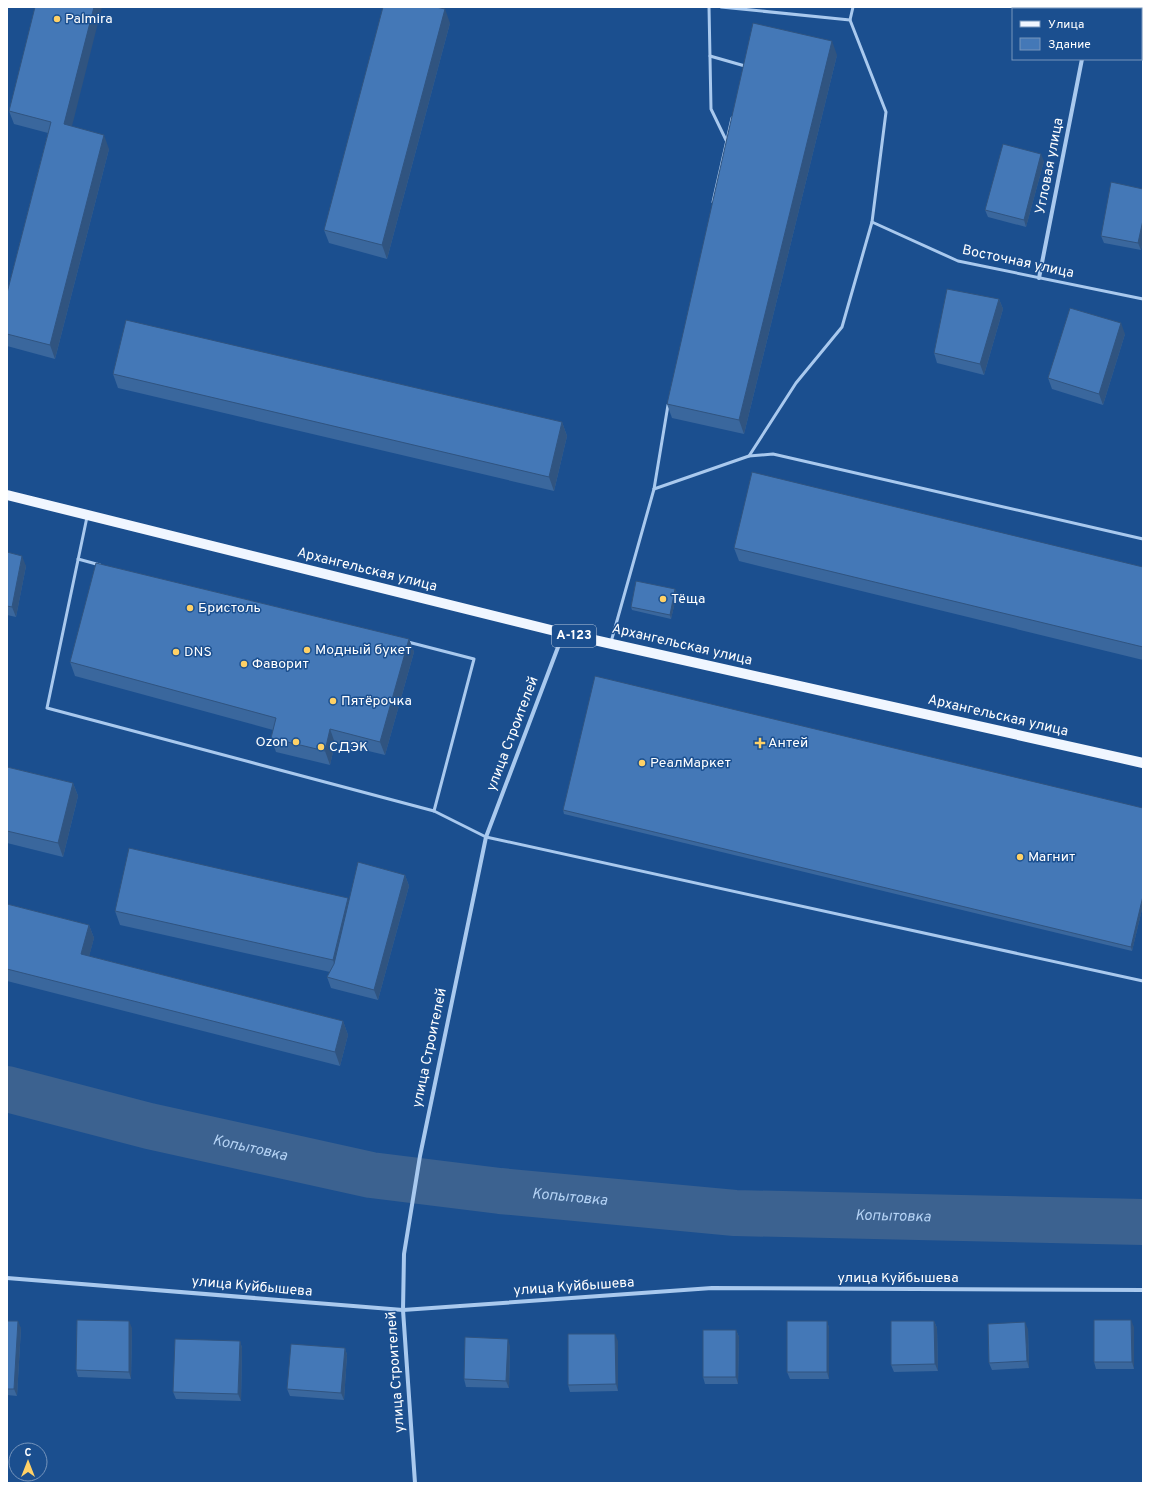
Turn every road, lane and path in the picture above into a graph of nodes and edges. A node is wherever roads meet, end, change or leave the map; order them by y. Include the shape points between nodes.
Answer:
1 (709, 7) edge
2 (721, 7) edge
3 (852, 7) edge
4 (850, 20) junction
5 (710, 56) junction
6 (1082, 60) edge
7 (743, 73) edge
8 (734, 110) edge
9 (726, 140) junction
10 (711, 209) edge
11 (872, 222) junction
12 (1039, 278) junction
13 (1143, 299) edge
14 (669, 402) edge
15 (749, 456) junction
16 (654, 489) junction
17 (7, 495) edge
18 (88, 514) junction
19 (1143, 539) edge
20 (78, 559) junction
21 (108, 567) edge
22 (564, 633) junction
23 (406, 642) edge
24 (610, 644) junction
25 (1143, 763) edge
26 (434, 811) junction
27 (486, 837) junction
28 (1143, 981) edge
29 (7, 1278) edge
30 (1143, 1290) edge
31 (403, 1310) junction
32 (415, 1483) edge

1 - 5 lane
2 - 4 lane
3 - 4 lane
4 - 11 lane via 886,112
5 - 7 lane via 745,66
5 - 9 lane via 711,110
6 - 12 street, Угловая улица
8 - 9 lane
9 - 10 lane
11 - 12 lane, Восточная улица via 958,261
11 - 15 lane via 842,327 796,383
12 - 13 lane, Восточная улица
14 - 16 lane
15 - 16 lane
15 - 19 lane via 773,454
16 - 24 lane
17 - 18 main road, Архангельская улица / А-123
18 - 20 lane
18 - 22 main road, Архангельская улица / А-123
20 - 21 lane
20 - 26 lane via 47,708
22 - 24 main road, Архангельская улица / А-123
22 - 27 street, улица Строителей
23 - 26 lane via 474,659
24 - 25 main road, Архангельская улица / А-123
26 - 27 lane
27 - 28 lane
27 - 31 street, улица Строителей via 411,1206 404,1254
29 - 31 street, улица Куйбышева
30 - 31 street, улица Куйбышева via 712,1288
31 - 32 street, улица Строителей

